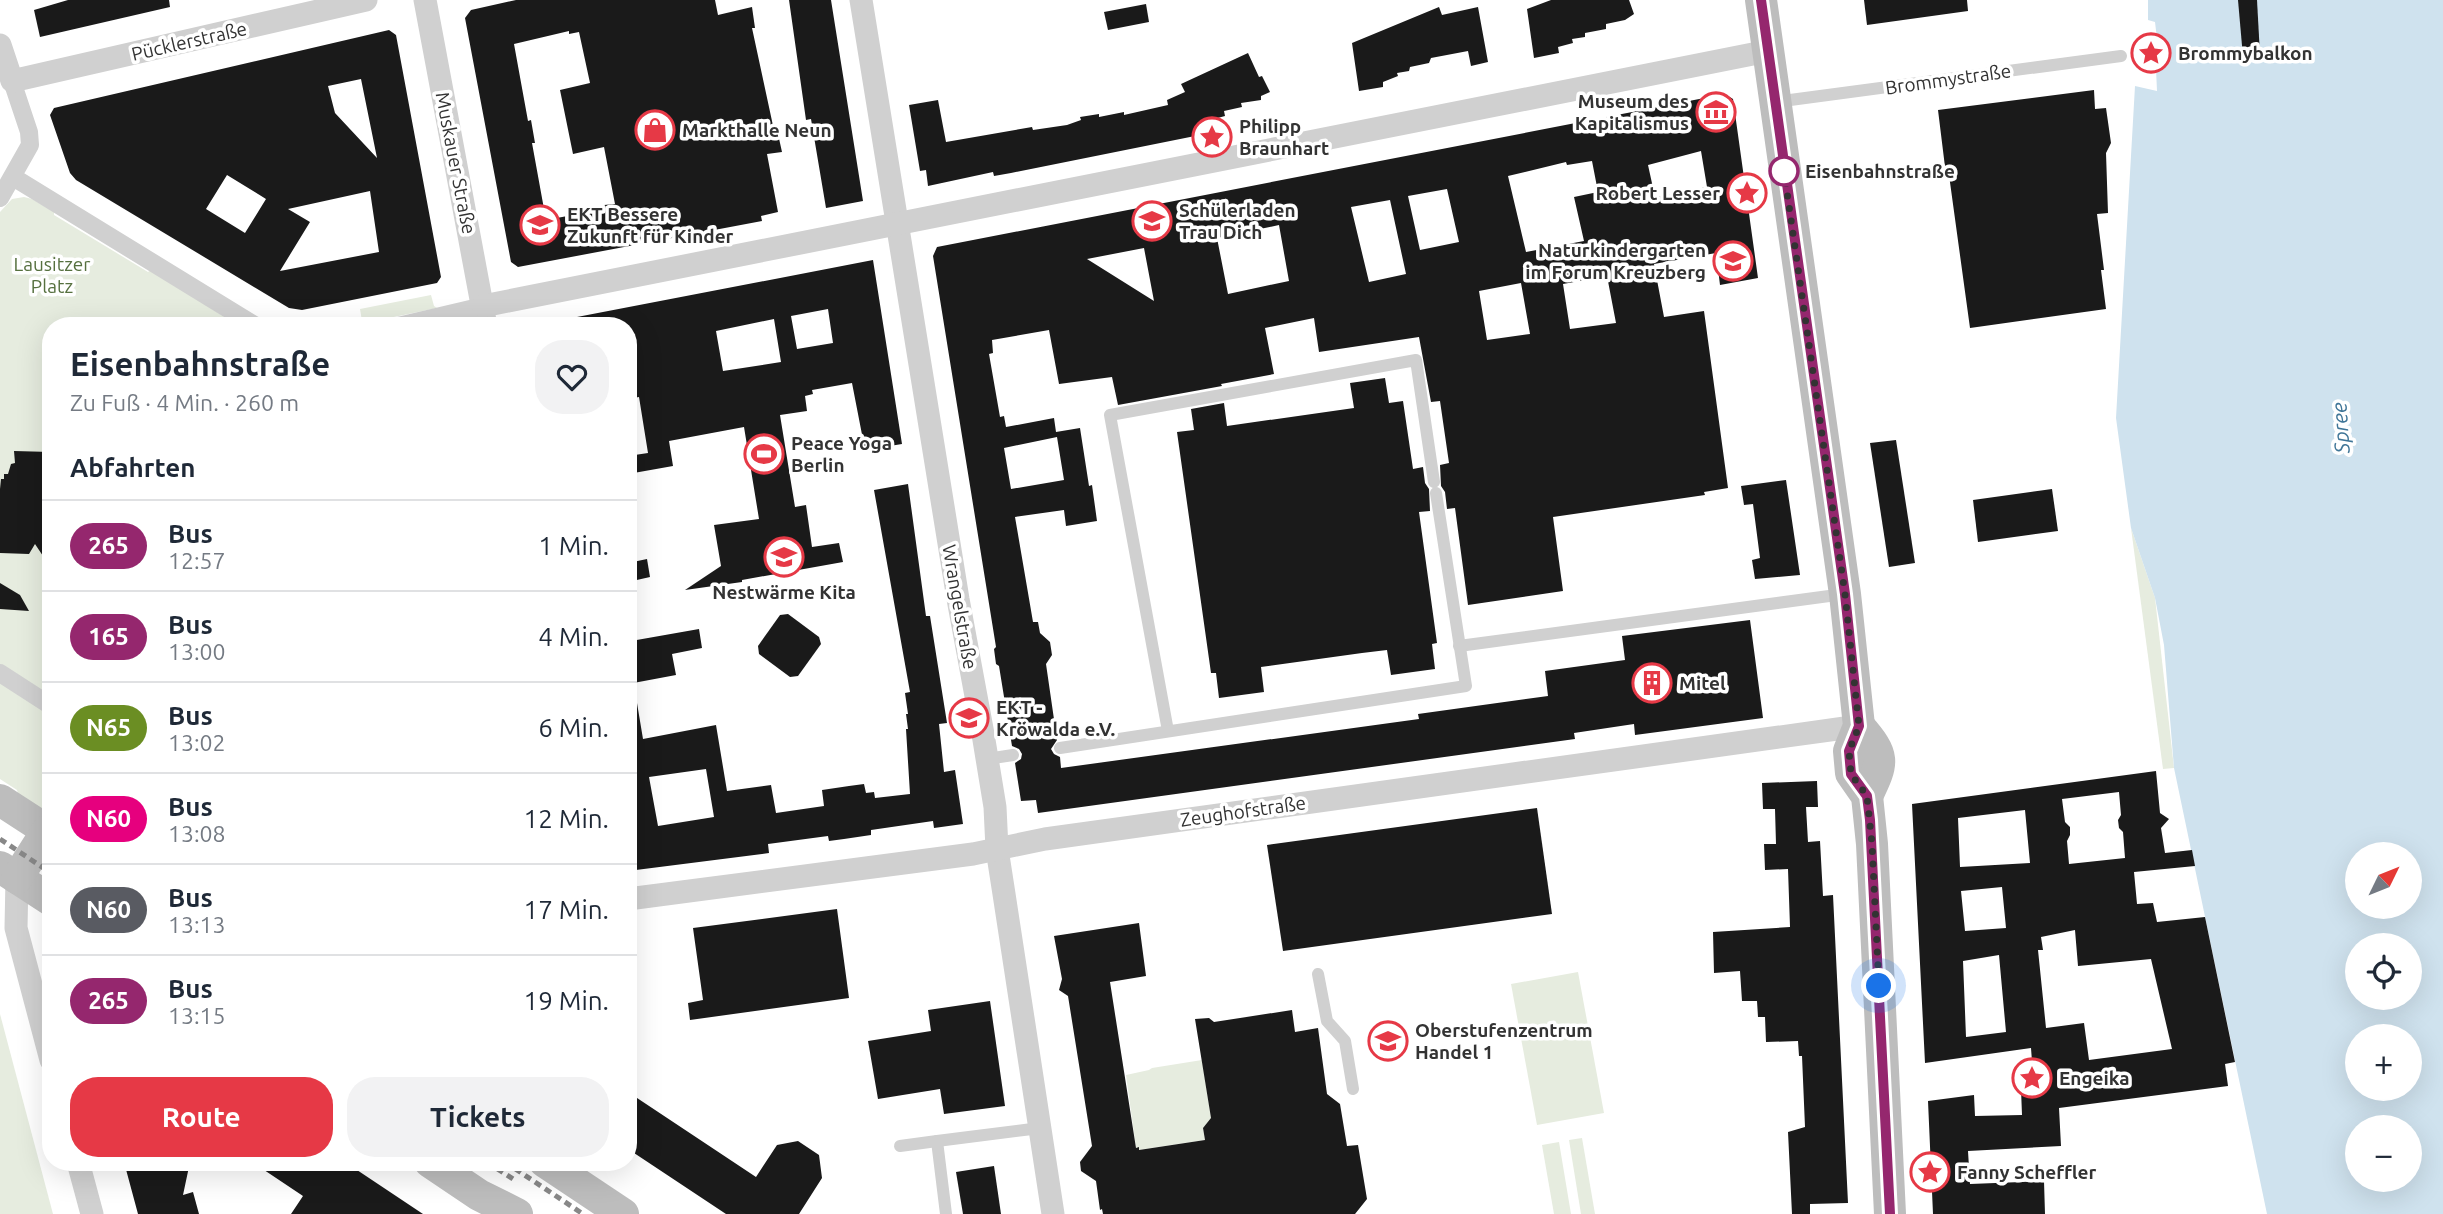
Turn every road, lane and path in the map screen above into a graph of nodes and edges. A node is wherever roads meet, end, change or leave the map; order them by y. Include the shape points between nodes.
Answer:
1 (366, 0) edge
2 (425, 0) edge
3 (861, 0) edge
4 (1761, 0) edge
5 (0, 45) edge
6 (1768, 51) junction
7 (2121, 56) dead end
8 (12, 81) junction
9 (1774, 102) junction
10 (13, 177) junction
11 (0, 198) edge
12 (898, 223) junction
13 (484, 316) edge
14 (241, 317) edge
15 (1845, 594) junction
16 (1459, 646) junction
17 (0, 673) edge
18 (42, 700) edge
19 (1859, 726) junction
20 (1168, 731) junction
21 (1060, 748) dead end
22 (1013, 755) dead end
23 (987, 759) junction
24 (0, 800) edge
25 (42, 826) edge
26 (42, 838) edge
27 (998, 849) junction
28 (9, 873) edge
29 (42, 894) edge
30 (637, 898) edge
31 (1318, 974) dead end
32 (42, 1026) edge
33 (1353, 1089) dead end
34 (1040, 1128) junction
35 (937, 1141) junction
36 (900, 1146) dead end
37 (80, 1171) edge
38 (443, 1171) edge
39 (558, 1171) edge
40 (92, 1214) edge
41 (517, 1214) edge
42 (623, 1214) edge
43 (946, 1214) edge
44 (1053, 1214) edge
45 (1890, 1214) edge

1 - 8 street, Pücklerstraße
2 - 13 street, Muskauer Straße
3 - 12 street, Wrangelstraße
4 - 6 main road
5 - 8 street
6 - 9 main road
6 - 12 street
7 - 9 lane, Brommystraße
8 - 10 street via 30,145
9 - 15 main road
10 - 11 street
10 - 14 street
12 - 13 street
12 - 23 street, Wrangelstraße
15 - 16 lane
15 - 19 main road
16 - 20 lane via 1466,685
16 - 20 lane via 1416,360 1110,415
17 - 18 street
19 - 27 street, Zeughofstraße
19 - 45 main road via 1849,751 1851,774 1867,796 1872,844
20 - 21 lane
22 - 23 lane
23 - 27 street, Wrangelstraße
24 - 25 main road
26 - 28 main road
27 - 30 street, Zeughofstraße
27 - 34 street, Wrangelstraße
28 - 29 main road
28 - 32 street via 16,928
31 - 33 lane via 1327,1021 1345,1041
34 - 35 lane
34 - 44 street, Wrangelstraße
35 - 36 lane
35 - 43 lane
37 - 40 street
38 - 41 main road
39 - 42 main road

